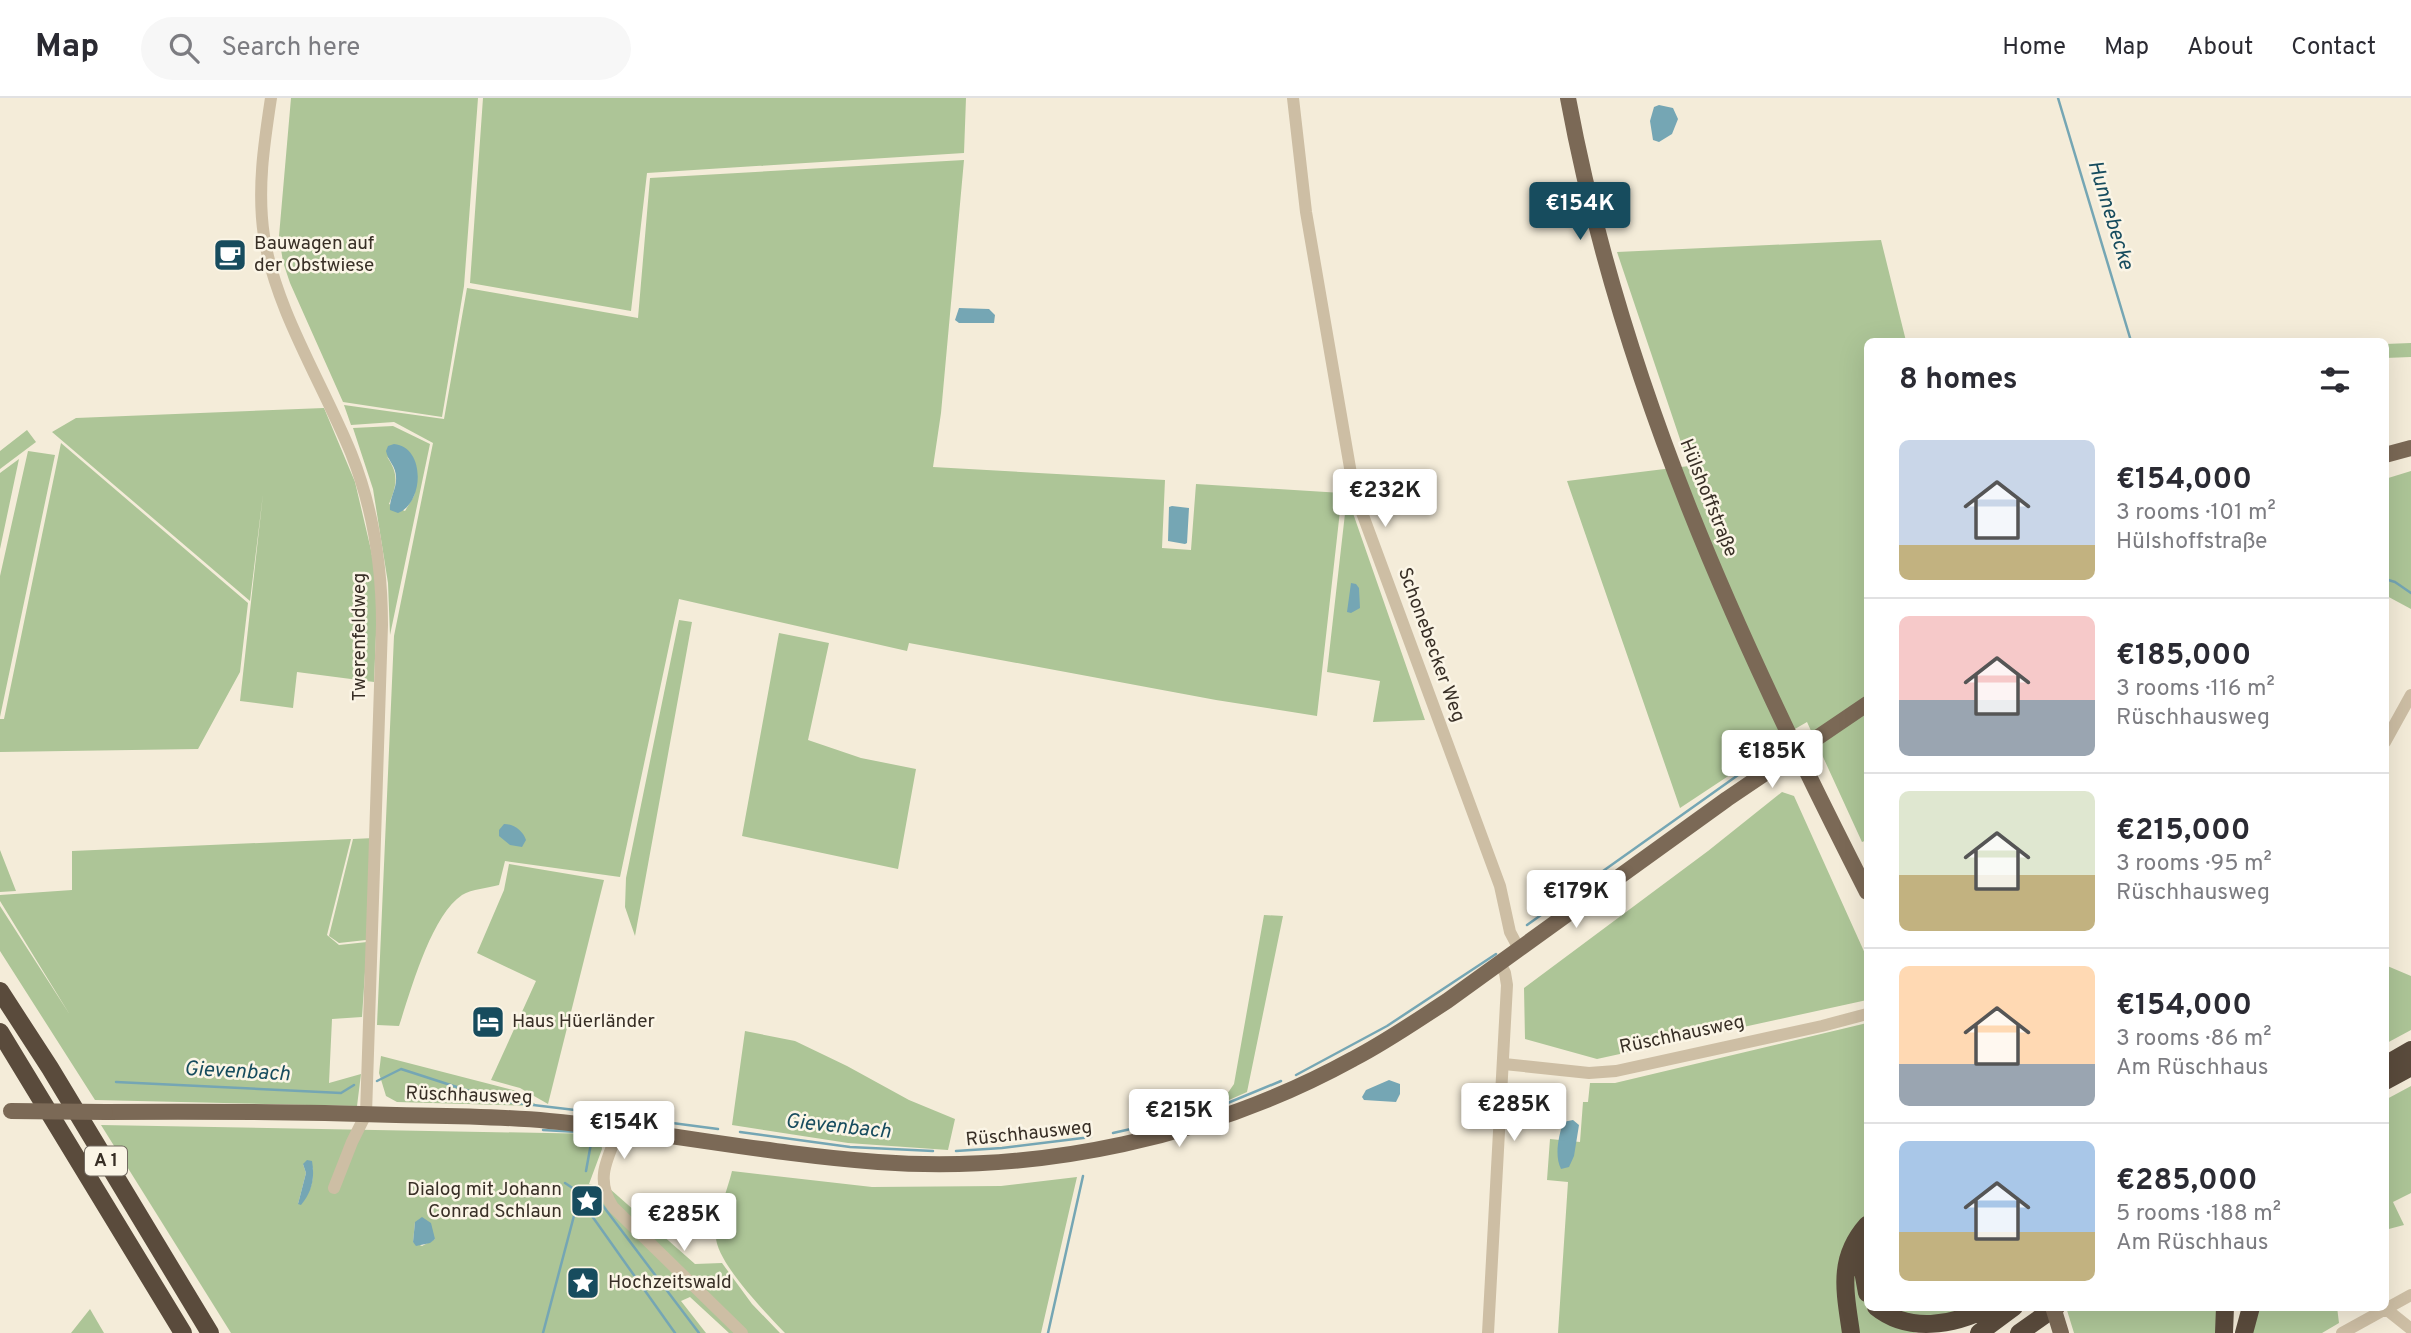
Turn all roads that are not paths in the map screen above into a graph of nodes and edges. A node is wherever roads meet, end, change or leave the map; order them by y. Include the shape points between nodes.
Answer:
1 (271, 98) edge
2 (1293, 98) edge
3 (1568, 98) edge
4 (2411, 448) edge
5 (2389, 454) edge
6 (2411, 695) edge
7 (1864, 706) edge
8 (2389, 735) edge
9 (1796, 751) junction
10 (1864, 886) edge
11 (1519, 949) junction
12 (1500, 963) junction
13 (0, 992) edge
14 (1864, 1015) edge
15 (0, 1032) edge
16 (2411, 1050) edge
17 (2389, 1063) edge
18 (1504, 1064) junction
19 (2411, 1067) edge
20 (2389, 1080) edge
21 (5, 1111) edge
22 (366, 1114) junction
23 (620, 1128) junction
24 (334, 1188) dead end
25 (1864, 1228) edge
26 (2411, 1295) edge
27 (2389, 1307) edge
28 (1881, 1311) edge
29 (1981, 1311) edge
30 (2009, 1311) edge
31 (2034, 1311) edge
32 (2049, 1311) edge
33 (2055, 1311) edge
34 (2225, 1311) edge
35 (2250, 1311) edge
36 (2382, 1311) edge
37 (2388, 1311) edge
38 (2411, 1329) edge
39 (183, 1333) edge
40 (210, 1333) edge
41 (742, 1333) edge
42 (1488, 1333) edge
43 (1851, 1333) edge
44 (1979, 1333) edge
45 (2004, 1333) edge
46 (2019, 1333) edge
47 (2061, 1333) edge
48 (2224, 1333) edge
49 (2244, 1333) edge
50 (2342, 1333) edge

1 - 22 street, Twerenfeldweg via 261,167 266,247 287,311 364,490 381,585
2 - 11 street, Schonebecker Weg via 1306,212 1351,479
3 - 9 main road, Hülshoffstraße via 1606,267 1656,423 1707,555
4 - 5 main road
6 - 8 street
7 - 9 main road, Rüschhausweg
9 - 10 main road, Hülshoffstraße
9 - 11 main road, Rüschhausweg
11 - 12 main road, Rüschhausweg
12 - 18 street via 1507,985
12 - 23 main road, Rüschhausweg via 1392,1037 1304,1083 1209,1121 1096,1149 977,1163 880,1162
13 - 40 highway, A 1
14 - 18 street, Rüschhausweg via 1616,1071 1588,1073
15 - 39 highway, A 1
16 - 17 highway
18 - 42 street
19 - 20 highway
21 - 22 main road, Rüschhausweg, bridge
22 - 23 main road, Rüschhausweg
22 - 24 street
23 - 41 street via 604,1170 607,1198
25 - 43 highway via 1846,1266
26 - 27 street
28 - 29 highway via 1899,1325 1918,1330 1950,1325
30 - 44 highway
31 - 45 highway
32 - 46 highway
33 - 47 main road, bridge
34 - 48 highway
35 - 49 highway
36 - 50 street
37 - 38 street

